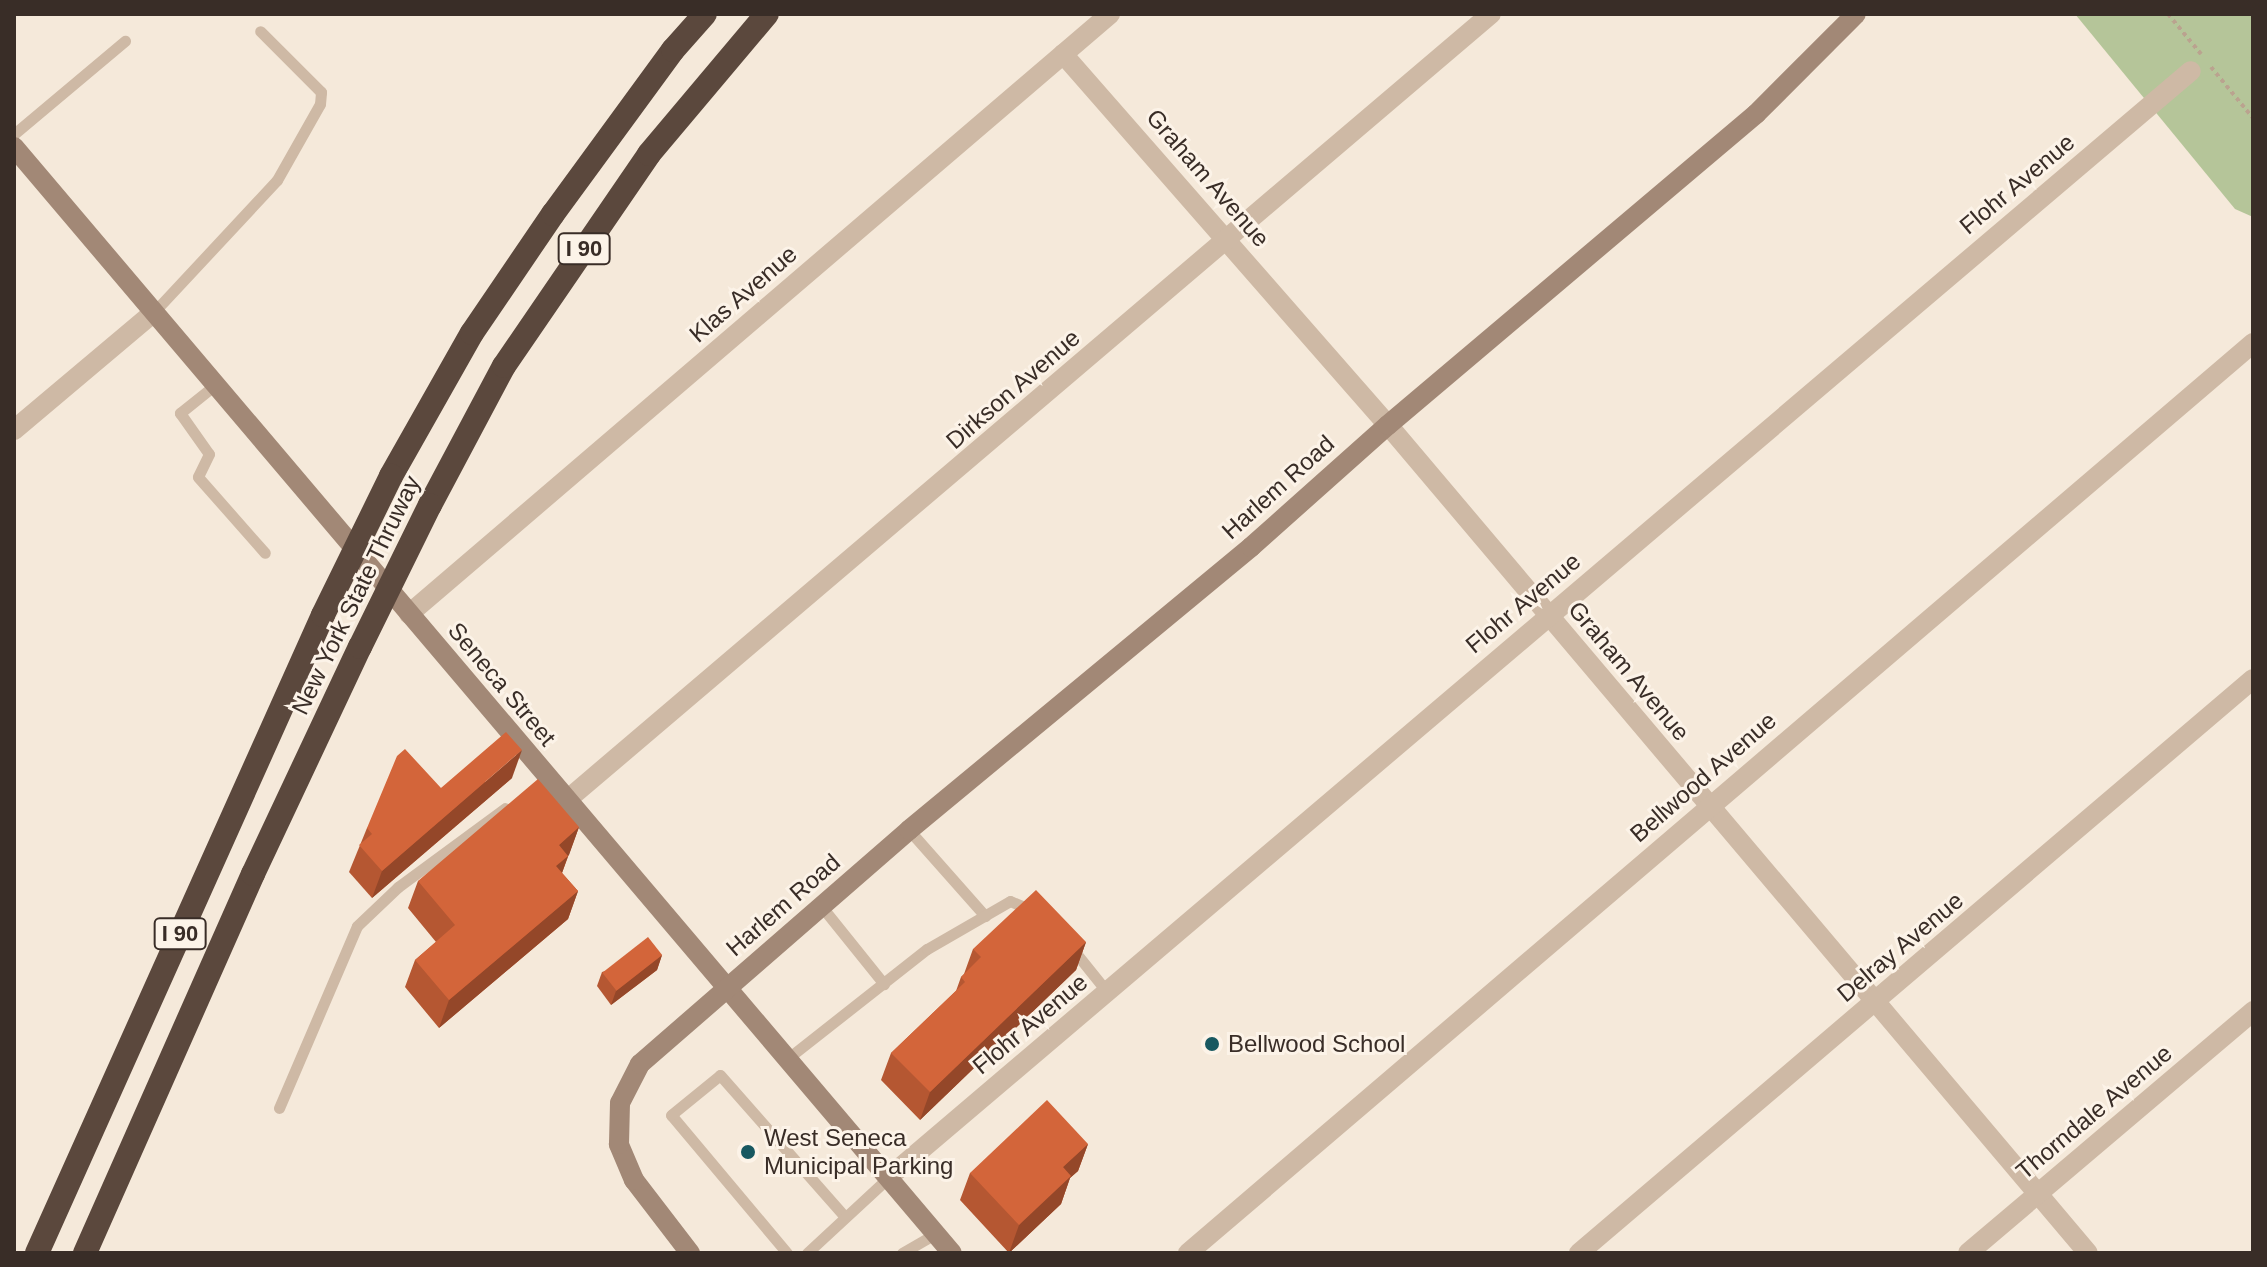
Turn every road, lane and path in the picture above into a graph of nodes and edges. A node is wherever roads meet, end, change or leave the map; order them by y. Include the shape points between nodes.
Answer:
1 (705, 14) edge
2 (767, 14) edge
3 (1110, 14) edge
4 (1491, 14) edge
5 (1856, 14) edge
6 (260, 31) dead end
7 (125, 41) dead end
8 (1063, 54) junction
9 (2191, 71) dead end
10 (14, 134) edge
11 (14, 147) edge
12 (1228, 239) junction
13 (154, 312) junction
14 (2253, 343) edge
15 (215, 385) junction
16 (1388, 425) junction
17 (14, 430) edge
18 (265, 553) dead end
19 (409, 614) junction
20 (1547, 616) junction
21 (2253, 679) edge
22 (567, 800) junction
23 (510, 804) edge
24 (1709, 806) junction
25 (909, 830) junction
26 (822, 907) junction
27 (985, 916) junction
28 (1047, 918) edge
29 (1065, 939) edge
30 (884, 984) junction
31 (726, 989) junction
32 (1109, 993) junction
33 (1874, 1002) junction
34 (2253, 1011) edge
35 (787, 1059) junction
36 (279, 1108) dead end
37 (889, 1177) junction
38 (2037, 1195) junction
39 (845, 1217) junction
40 (936, 1233) junction
41 (37, 1253) edge
42 (85, 1253) edge
43 (690, 1253) edge
44 (787, 1253) edge
45 (807, 1253) edge
46 (902, 1253) edge
47 (952, 1253) edge
48 (1188, 1253) edge
49 (1579, 1253) edge
50 (1968, 1253) edge
51 (2088, 1253) edge

1 - 41 highway, New York State Thruway / I 90, bridge via 553,214 472,333 391,476 323,615
2 - 42 highway, New York State Thruway / I 90, bridge via 649,154 504,366 360,647
3 - 8 street, Klas Avenue
4 - 12 street, Dirkson Avenue
5 - 16 main road, Harlem Road via 1756,114
6 - 13 lane via 321,92 320,104 277,180
7 - 10 lane
8 - 12 street, Graham Avenue
8 - 19 street, Klas Avenue
9 - 20 street, Flohr Avenue
11 - 13 main road, Seneca Street
12 - 16 street, Graham Avenue
12 - 22 street, Dirkson Avenue
13 - 15 main road, Seneca Street
13 - 17 street
14 - 24 street, Bellwood Avenue
15 - 18 lane via 180,413 209,454 198,477
15 - 19 main road, Seneca Street
16 - 20 street, Graham Avenue
16 - 25 main road, Harlem Road via 1251,547
19 - 22 main road, Seneca Street via 541,781
20 - 24 street, Graham Avenue
20 - 32 street, Flohr Avenue
21 - 33 street, Delray Avenue
22 - 31 main road, Seneca Street
23 - 36 lane via 398,887 357,926
24 - 33 street, Graham Avenue
24 - 48 street, Bellwood Avenue
25 - 26 main road, Harlem Road
25 - 27 lane
26 - 30 lane
26 - 31 main road, Harlem Road
27 - 28 lane via 1010,901
27 - 30 lane via 927,949
29 - 32 lane
30 - 35 lane
31 - 35 main road, Seneca Street
31 - 43 main road, Harlem Road via 640,1064 620,1103 617,1124 621,1153 634,1180
32 - 37 street, Flohr Avenue
33 - 38 street, Graham Avenue
33 - 49 street, Delray Avenue
34 - 38 street, Thorndale Avenue
35 - 37 main road, Seneca Street
37 - 39 lane
37 - 40 main road, Seneca Street
38 - 50 street, Thorndale Avenue
38 - 51 street, Graham Avenue
39 - 44 lane via 720,1075 671,1115
39 - 45 lane
40 - 46 lane
40 - 47 main road, Seneca Street

